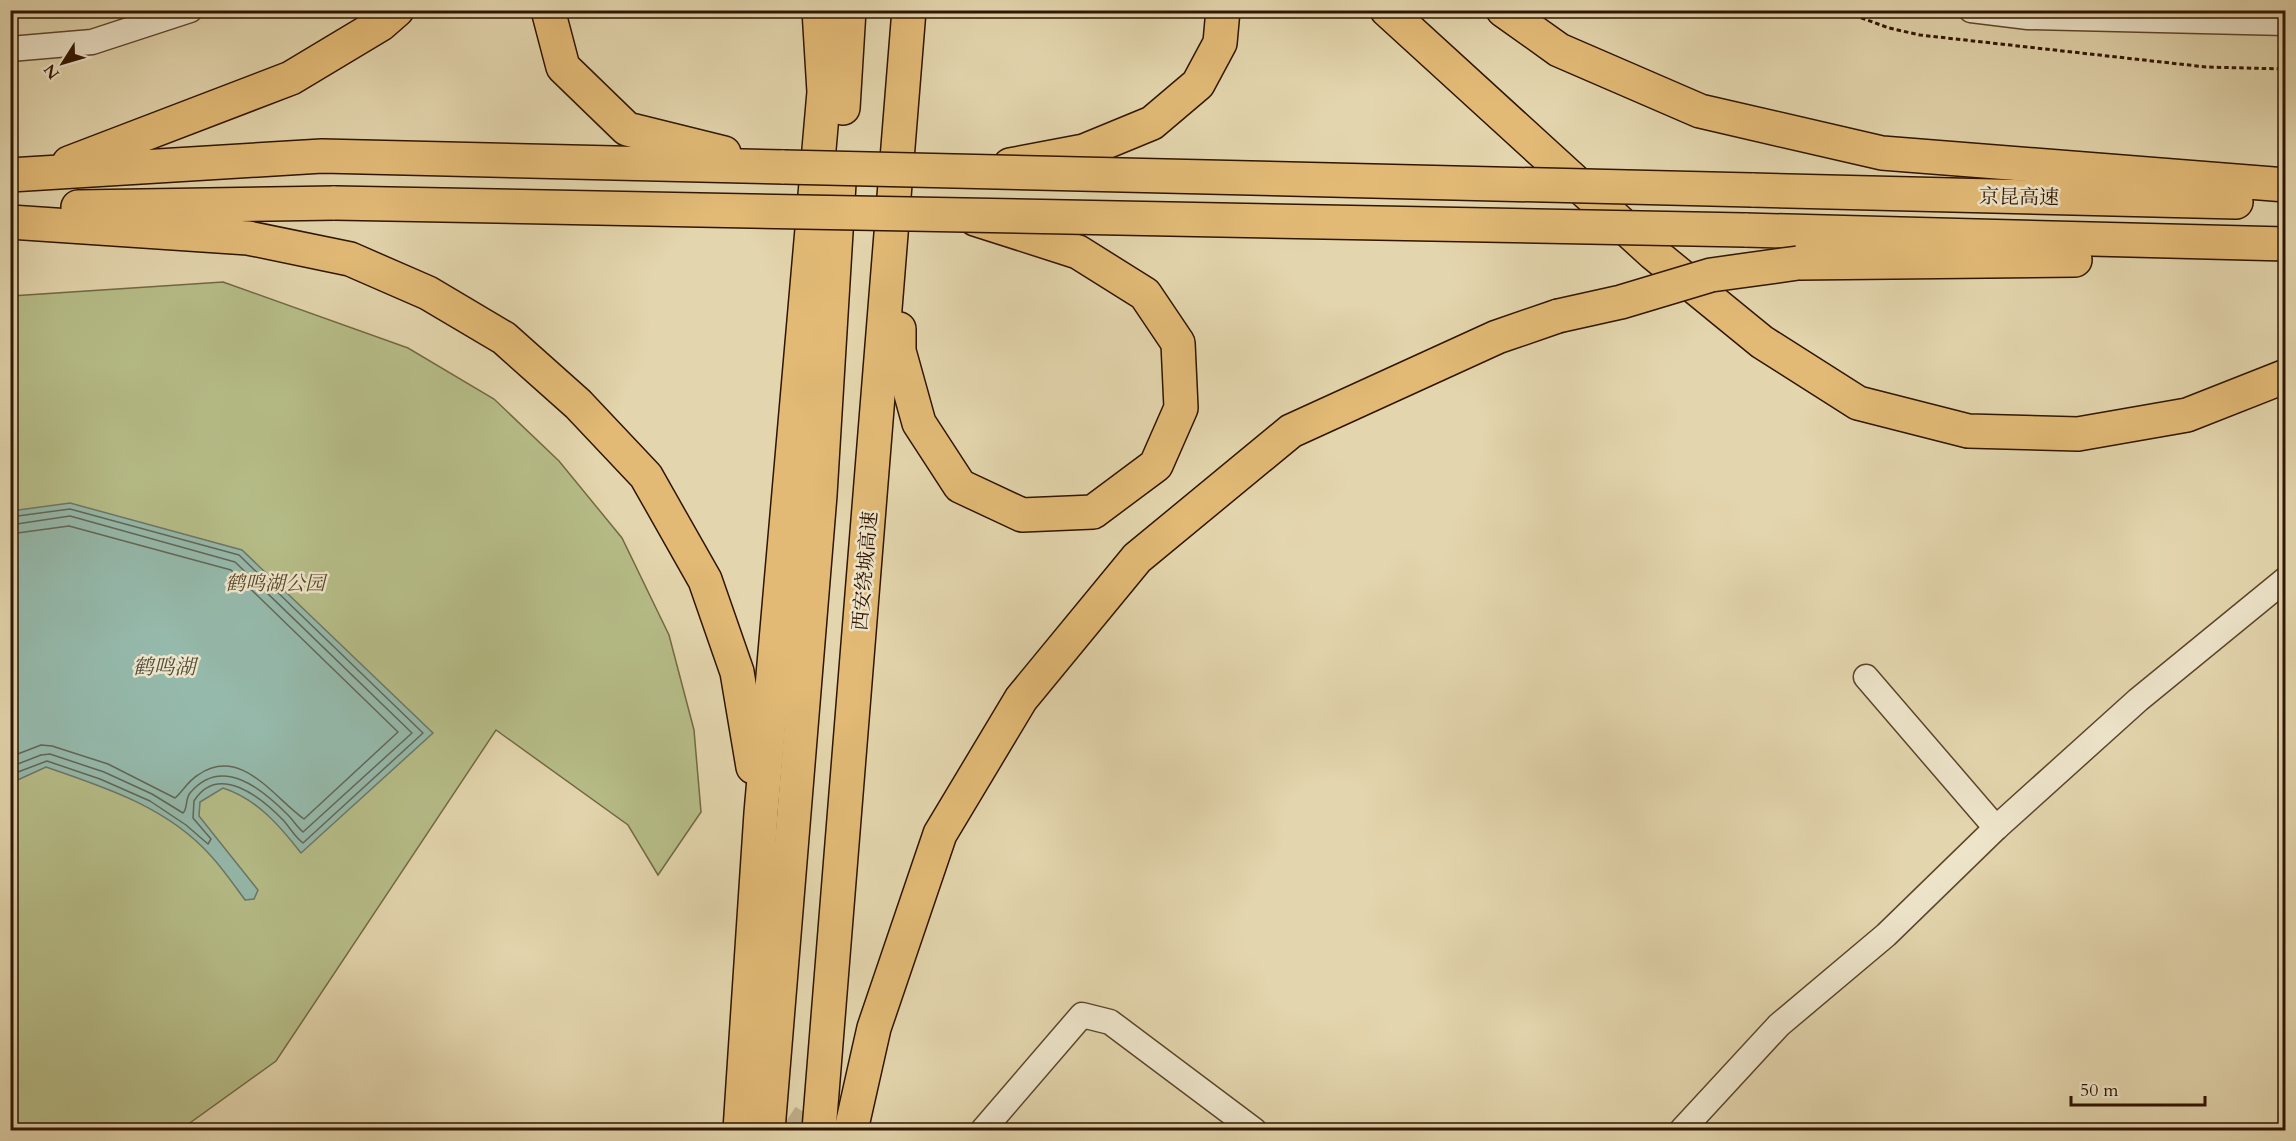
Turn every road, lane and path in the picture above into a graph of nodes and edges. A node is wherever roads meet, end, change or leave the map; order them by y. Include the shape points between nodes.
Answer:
1 (190, 10) edge
2 (397, 10) edge
3 (548, 10) edge
4 (819, 10) edge
5 (849, 10) edge
6 (909, 10) edge
7 (927, 10) edge
8 (1223, 10) edge
9 (1387, 10) edge
10 (1503, 10) edge
11 (1840, 10) edge
12 (1971, 10) edge
13 (2286, 23) edge
14 (10, 49) edge
15 (2286, 69) edge
16 (900, 145) junction
17 (784, 167) junction
18 (975, 172) junction
19 (25, 175) edge
20 (2286, 185) edge
21 (2286, 203) edge
22 (10, 208) edge
23 (962, 215) junction
24 (10, 222) edge
25 (2286, 244) edge
26 (2286, 257) edge
27 (2286, 376) edge
28 (2286, 579) edge
29 (1866, 677) dead end
30 (761, 813) junction
31 (1996, 828) junction
32 (740, 1131) edge
33 (768, 1131) edge
34 (819, 1131) edge
35 (851, 1131) edge
36 (983, 1131) edge
37 (1254, 1131) edge
38 (1682, 1131) edge

1 - 14 street via 92,42
2 - 19 highway via 381,24 291,78
3 - 17 highway via 563,67 627,129
4 - 30 highway via 824,92
5 - 33 highway via 820,495
6 - 16 highway, 西安绕城高速
7 - 16 highway
8 - 18 highway, bridge via 1220,43 1198,84 1152,123 1084,151
9 - 27 highway via 1662,260 1762,342 1858,403 1968,432 2078,434 2187,415
10 - 20 highway via 1559,50 1700,111 1882,153
11 - 15 path via 1920,35 2206,67
12 - 13 street via 2028,18
16 - 23 highway, bridge via 899,351 919,423 960,486 1022,515 1093,512 1156,465 1181,408 1178,343 1145,294 1078,252
16 - 34 highway, 西安绕城高速
17 - 18 highway, bridge
17 - 19 highway via 322,156
18 - 21 highway, 京昆高速, bridge
22 - 23 highway, bridge via 334,203
23 - 25 highway, bridge
24 - 30 highway via 248,238 350,259 428,293 504,338 578,404 646,476 705,580 737,672
26 - 35 highway, bridge via 1798,264 1711,275 1558,316 1497,337 1291,431 1137,558 1021,699 940,834 874,1028
28 - 31 street via 2138,700
29 - 31 street
30 - 32 highway
31 - 38 street via 1886,935 1779,1025
36 - 37 street via 1082,1015 1110,1022

